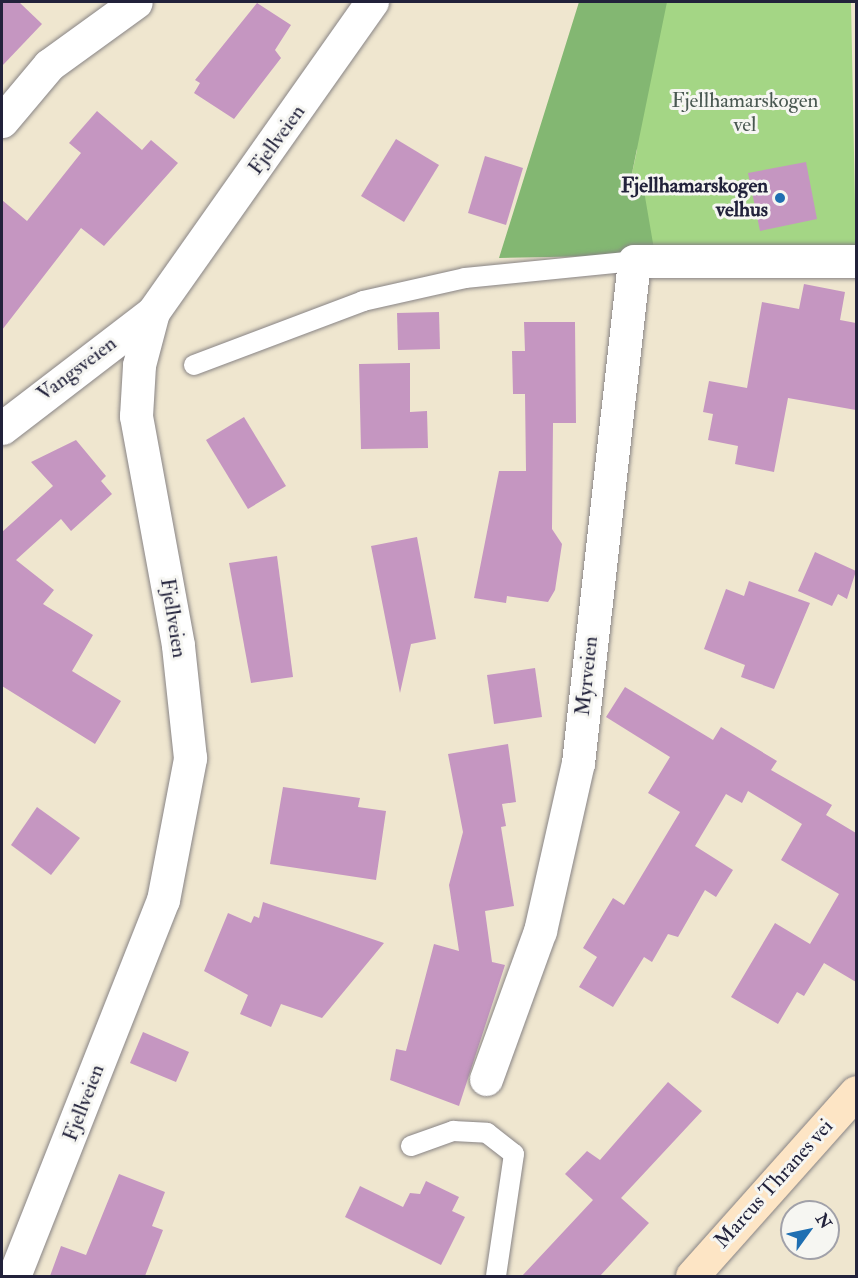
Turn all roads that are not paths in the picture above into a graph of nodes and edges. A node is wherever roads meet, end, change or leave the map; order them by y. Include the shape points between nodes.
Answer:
1 (136, 2) edge
2 (372, 2) edge
3 (2, 121) edge
4 (634, 261) junction
5 (856, 261) edge
6 (153, 312) junction
7 (194, 364) dead end
8 (2, 428) edge
9 (486, 1079) dead end
10 (856, 1092) edge
11 (411, 1146) dead end
12 (14, 1276) edge
13 (496, 1276) edge
14 (692, 1276) edge

1 - 3 street via 49,65
2 - 6 street, Fjellveien
4 - 5 street
4 - 7 lane via 465,278 363,301
4 - 9 street, Myrveien via 578,763 540,931
6 - 8 street, Vangsveien
6 - 12 street, Fjellveien via 139,366 136,416 178,645 190,758 163,900
10 - 14 main road, Marcus Thranes vei
11 - 13 lane via 453,1131 487,1133 514,1154

